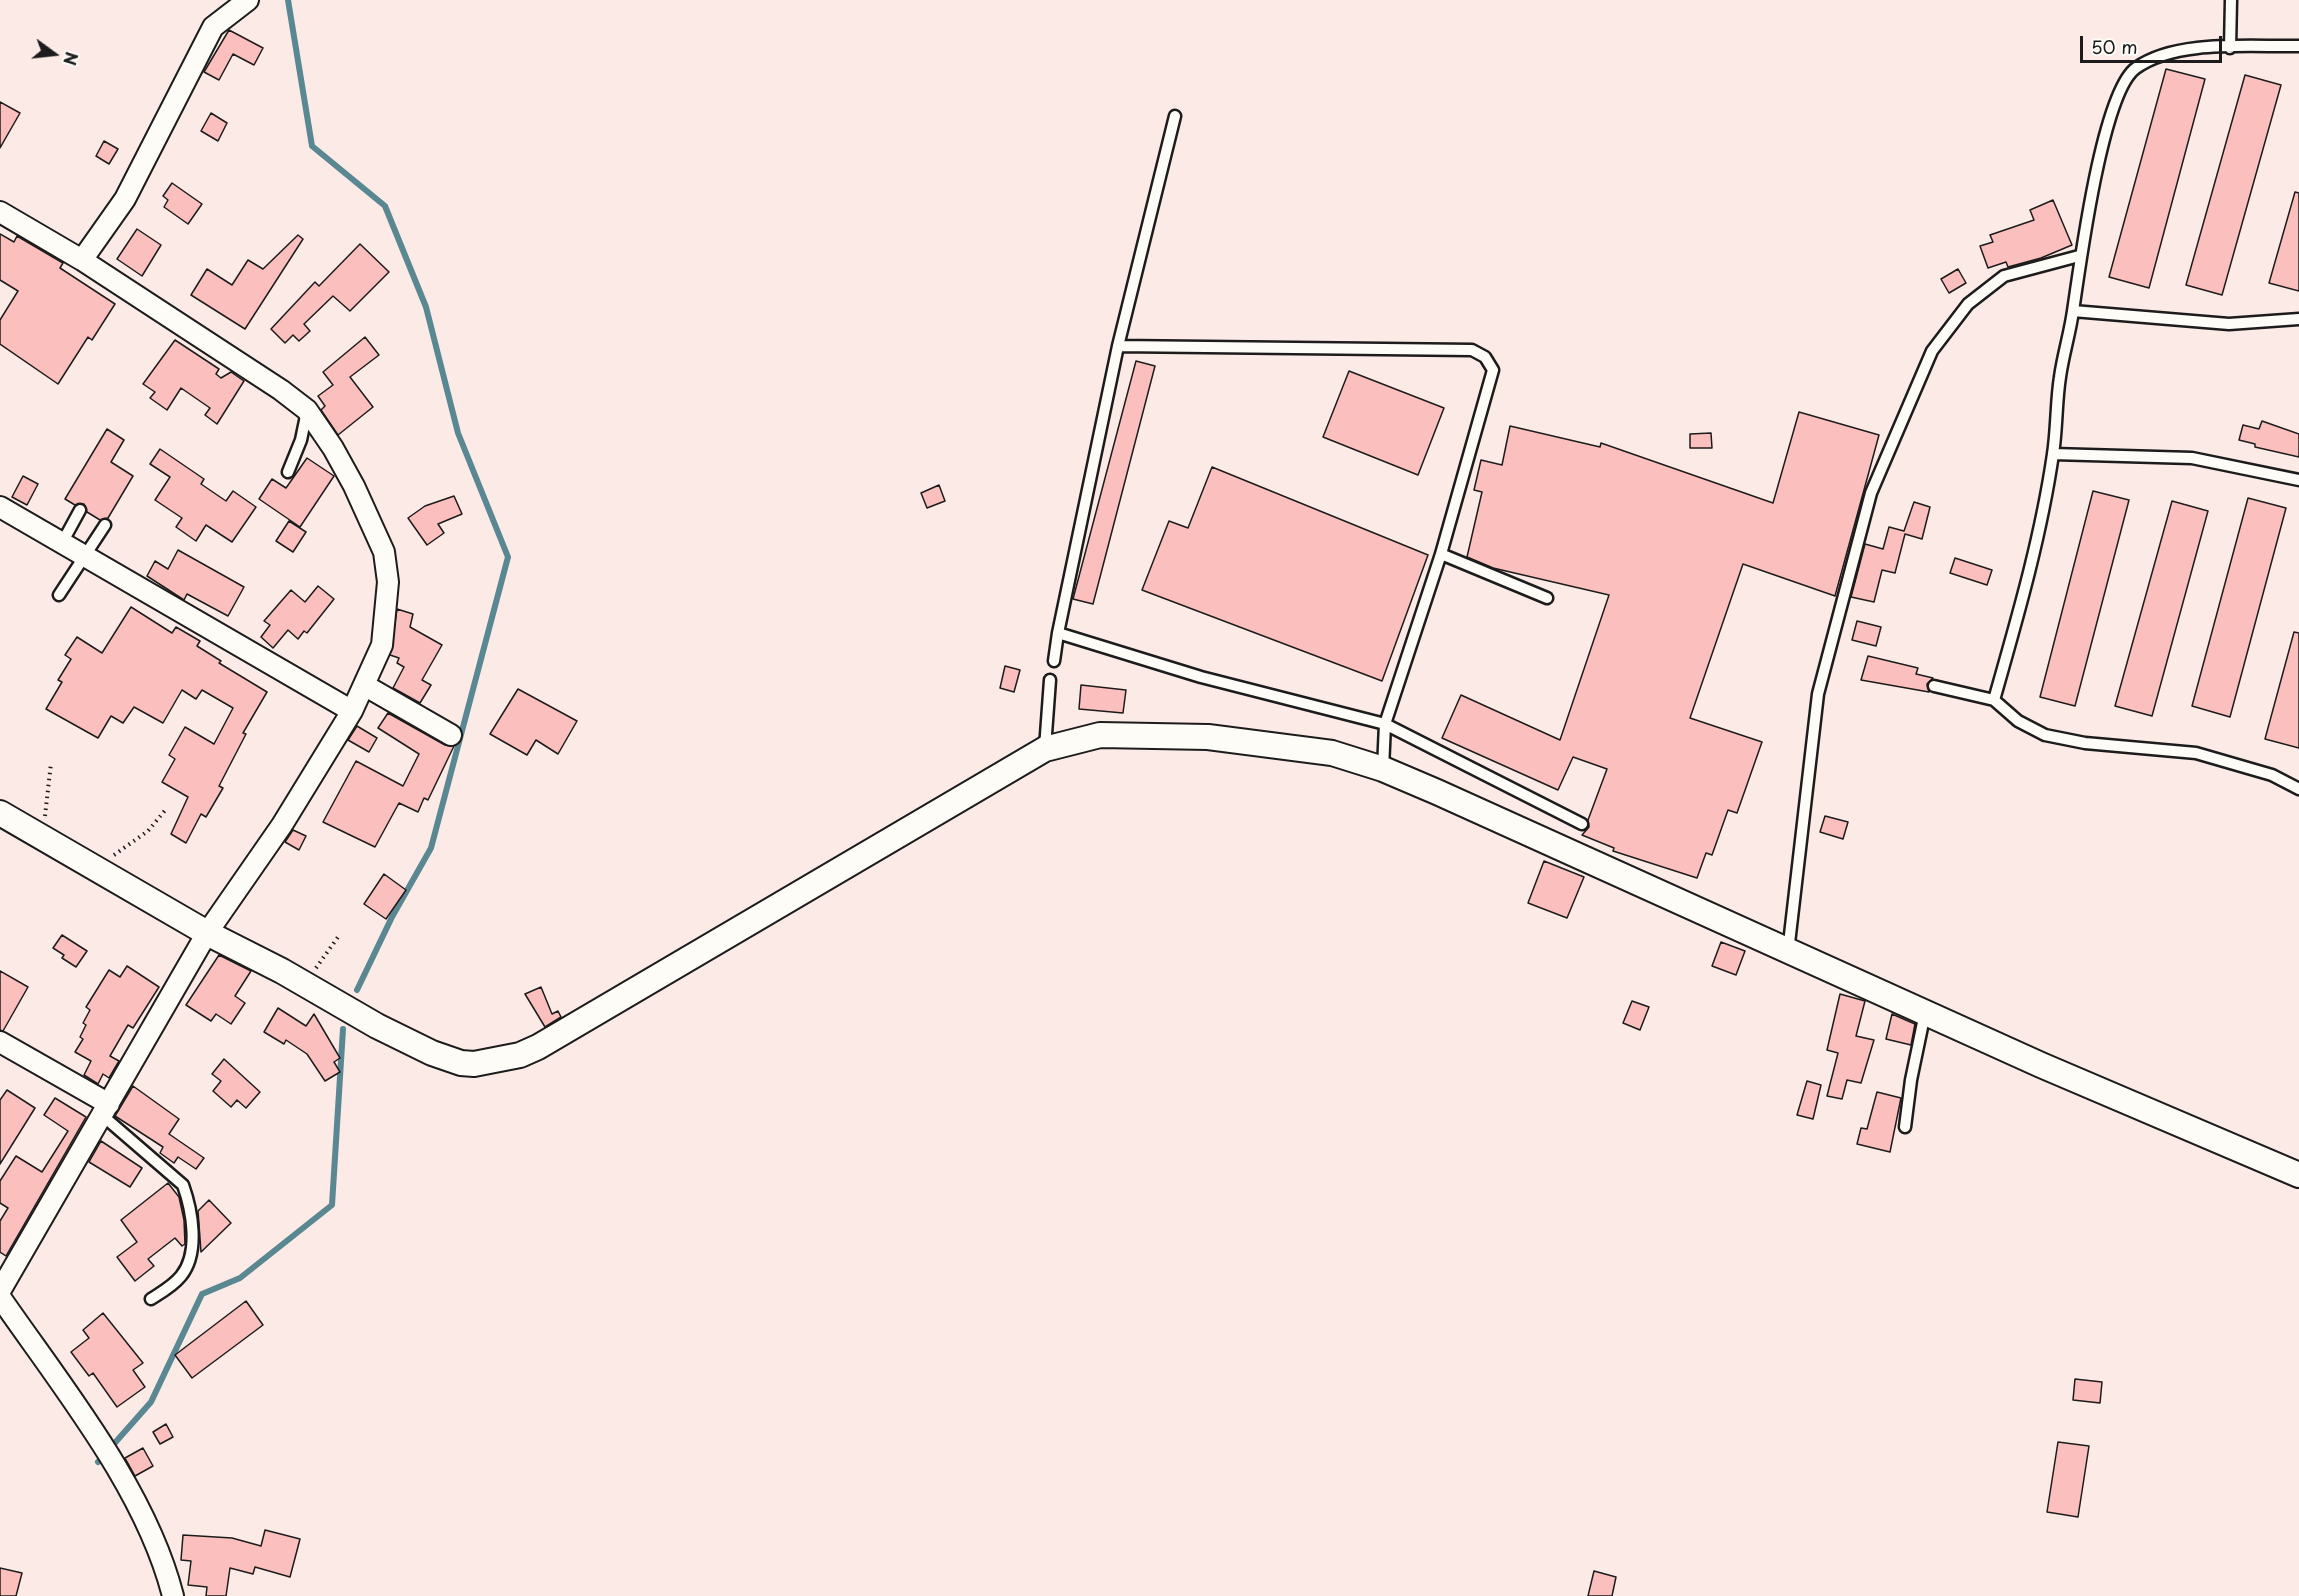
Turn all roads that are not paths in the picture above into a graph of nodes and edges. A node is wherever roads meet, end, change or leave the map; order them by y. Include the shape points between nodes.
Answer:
1 (248, 0) edge
2 (2231, 0) edge
3 (2299, 46) edge
4 (2230, 48) junction
5 (1175, 116) dead end
6 (0, 212) edge
7 (2079, 256) junction
8 (82, 260) junction
9 (2073, 311) junction
10 (2299, 319) edge
11 (1119, 346) junction
12 (307, 410) junction
13 (2053, 454) junction
14 (288, 472) dead end
15 (2299, 480) edge
16 (0, 507) edge
17 (80, 510) dead end
18 (105, 525) dead end
19 (62, 543) junction
20 (1441, 554) junction
21 (85, 557) junction
22 (59, 595) dead end
23 (1547, 598) dead end
24 (1058, 633) junction
25 (1054, 661) dead end
26 (1050, 680) dead end
27 (364, 685) junction
28 (1934, 686) dead end
29 (1994, 700) junction
30 (352, 711) junction
31 (1385, 724) junction
32 (451, 735) dead end
33 (1045, 749) junction
34 (1383, 769) junction
35 (2299, 789) edge
36 (0, 813) edge
37 (1582, 824) dead end
38 (207, 933) junction
39 (1788, 952) junction
40 (1925, 1012) junction
41 (0, 1042) edge
42 (106, 1110) junction
43 (1905, 1127) dead end
44 (2299, 1175) edge
45 (6, 1266) edge
46 (0, 1292) edge
47 (0, 1297) edge
48 (151, 1299) dead end
49 (174, 1596) edge

1 - 8 street via 213,27 125,199
2 - 4 lane
3 - 4 lane
4 - 7 lane via 2187,49 2156,56 2134,69 2119,89
5 - 11 lane
6 - 8 street
7 - 9 lane
7 - 39 lane via 2004,276 1968,304 1932,351 1871,492 1818,694
8 - 12 street
9 - 10 lane via 2229,324
9 - 13 lane via 2060,378
11 - 20 lane via 1472,350 1485,357 1493,370
11 - 24 lane
12 - 14 lane via 301,440
12 - 27 street via 354,486 384,552 388,582 382,645
13 - 15 lane via 2192,458
13 - 29 lane via 2024,597
16 - 19 street
17 - 19 lane
18 - 21 lane
19 - 21 street
20 - 23 lane
20 - 31 lane
21 - 22 lane
21 - 30 street via 194,628
24 - 25 lane
24 - 31 lane via 1201,677
26 - 33 lane
27 - 30 street
27 - 32 street
28 - 29 lane
29 - 35 lane via 2018,721 2045,735 2085,743 2196,753 2272,775
30 - 38 street via 282,825
31 - 34 lane
31 - 37 lane
33 - 34 street via 1100,735 1198,737 1332,753
33 - 38 street via 520,1055 474,1064 451,1060 377,1026
34 - 39 street
36 - 38 street
38 - 42 street
39 - 40 street
40 - 43 lane
40 - 44 street
41 - 42 street
42 - 45 street
42 - 48 lane via 183,1185 187,1197 192,1237 190,1259 183,1275
45 - 46 street
47 - 49 street via 119,1470 167,1570

